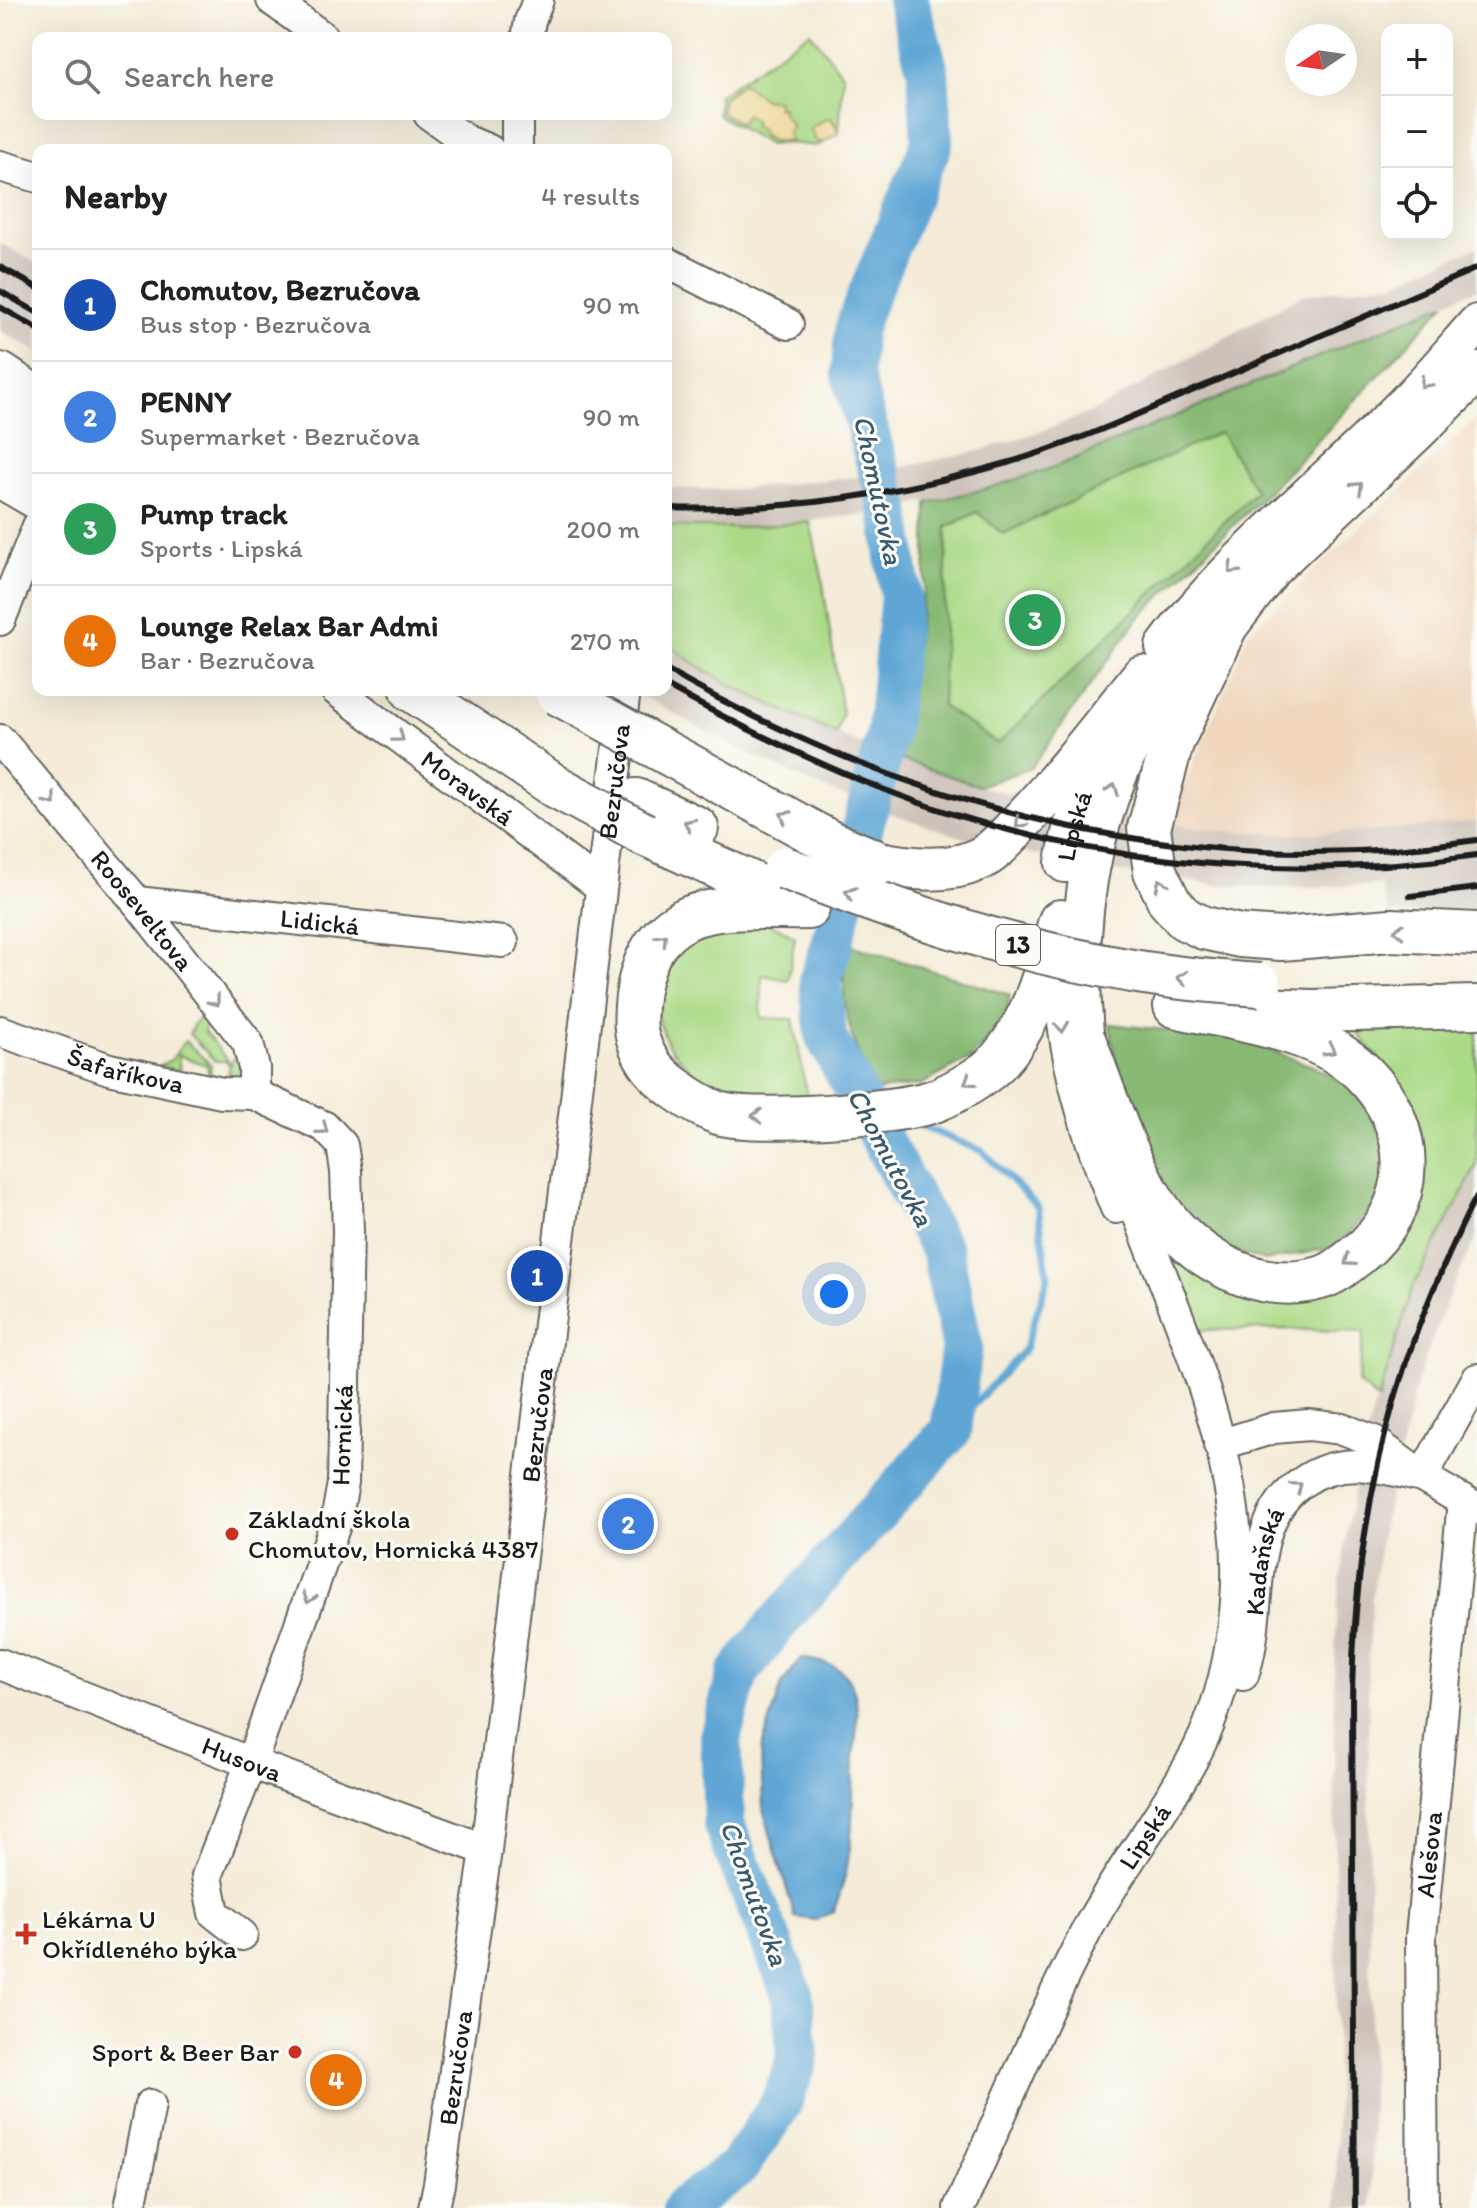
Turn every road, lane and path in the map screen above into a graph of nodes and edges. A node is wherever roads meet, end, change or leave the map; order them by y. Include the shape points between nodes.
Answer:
1 (272, 0) edge
2 (538, 0) edge
3 (316, 32) edge
4 (529, 32) edge
5 (437, 120) edge
6 (517, 120) edge
7 (475, 144) edge
8 (517, 144) edge
9 (0, 166) edge
10 (32, 175) edge
11 (672, 265) edge
12 (788, 324) dead end
13 (1477, 324) edge
14 (1477, 372) edge
15 (0, 374) edge
16 (32, 395) edge
17 (0, 416) edge
18 (32, 437) edge
19 (0, 450) edge
20 (32, 475) edge
21 (0, 483) edge
22 (32, 502) edge
23 (32, 541) edge
24 (1265, 575) junction
25 (0, 620) edge
26 (1142, 677) junction
27 (344, 696) edge
28 (423, 696) edge
29 (465, 696) edge
30 (564, 696) edge
31 (624, 696) edge
32 (0, 740) edge
33 (556, 771) junction
34 (640, 817) junction
35 (600, 886) junction
36 (137, 902) junction
37 (808, 908) junction
38 (1060, 921) junction
39 (1477, 934) edge
40 (503, 942) dead end
41 (1477, 981) edge
42 (1175, 1006) junction
43 (1477, 1007) edge
44 (0, 1031) edge
45 (1085, 1042) junction
46 (254, 1094) junction
47 (1477, 1379) edge
48 (1219, 1445) junction
49 (1422, 1477) junction
50 (1470, 1505) edge
51 (0, 1664) edge
52 (1192, 1762) junction
53 (251, 1763) junction
54 (486, 1850) junction
55 (242, 1935) dead end
56 (150, 2105) dead end
57 (130, 2208) edge
58 (434, 2208) edge
59 (959, 2208) edge
60 (1423, 2208) edge

1 - 3 street
2 - 4 street
5 - 7 street
6 - 8 street
9 - 10 street
11 - 12 street
13 -> 26 main road, Lipská via 1408,401 1212,590
24 -> 14 main road, Lipská
15 - 16 highway
17 - 18 highway
19 - 20 street
21 - 22 street
23 - 25 street
39 -> 24 highway via 1391,930 1281,939 1240,936 1185,919 1169,901 1155,871 1149,828 1172,743 1226,626
45 -> 24 main road, Lipská via 1081,943 1095,842 1110,795 1132,744 1170,683
26 -> 30 highway, bridge via 1006,837 978,860 937,869 880,863 830,842
26 - 38 main road, Lipská via 1106,737 1083,790 1069,837
27 -> 35 street, Moravská
28 - 33 highway, 13
29 - 33 highway, 13
31 - 35 street, Bezručova
32 -> 36 street, Rooseveltova
33 - 34 highway, 13, bridge
34 - 37 highway, 13
41 -> 34 highway, 13, bridge via 1352,988 1260,985 1129,971 886,907
35 - 54 street, Bezručova
36 - 40 street, Lidická
36 -> 46 street, Rooseveltova via 248,1043
38 -> 37 highway via 1027,1022 999,1061 935,1101 835,1115 757,1117 718,1113 675,1089 651,1066 638,1041 638,979 648,953 689,918 717,911
37 - 42 highway, 13 via 974,961
38 -> 48 street, Lipská via 1059,991 1075,1093 1171,1342
42 - 43 highway, 13 via 1312,1011
42 -> 45 highway via 1325,1045 1360,1070 1381,1094 1399,1128 1403,1190 1374,1242 1323,1278 1286,1283 1246,1276 1209,1259 1176,1230 1147,1190
44 - 46 street, Šafaříkova via 109,1069 222,1093
45 - 48 street, Lipská via 1109,1136 1185,1330
46 -> 53 street, Hornická via 325,1127 342,1145 348,1231 343,1483 336,1522
47 - 49 street
48 - 49 street, Kadaňská via 1274,1428 1328,1426 1374,1441
48 - 52 street, Lipská via 1234,1516 1236,1601 1229,1655
49 - 50 street, Kadaňská
52 -> 49 street, Kadaňská via 1239,1684 1249,1657 1265,1533 1290,1490 1314,1474 1346,1464
50 - 60 street, Alešova via 1421,1936
51 - 53 street, Husova
52 - 59 street, Lipská via 1089,1927
53 - 54 street, Husova
53 - 55 street, Hornická via 207,1876 214,1913
54 - 58 street, Bezručova
56 - 57 street

